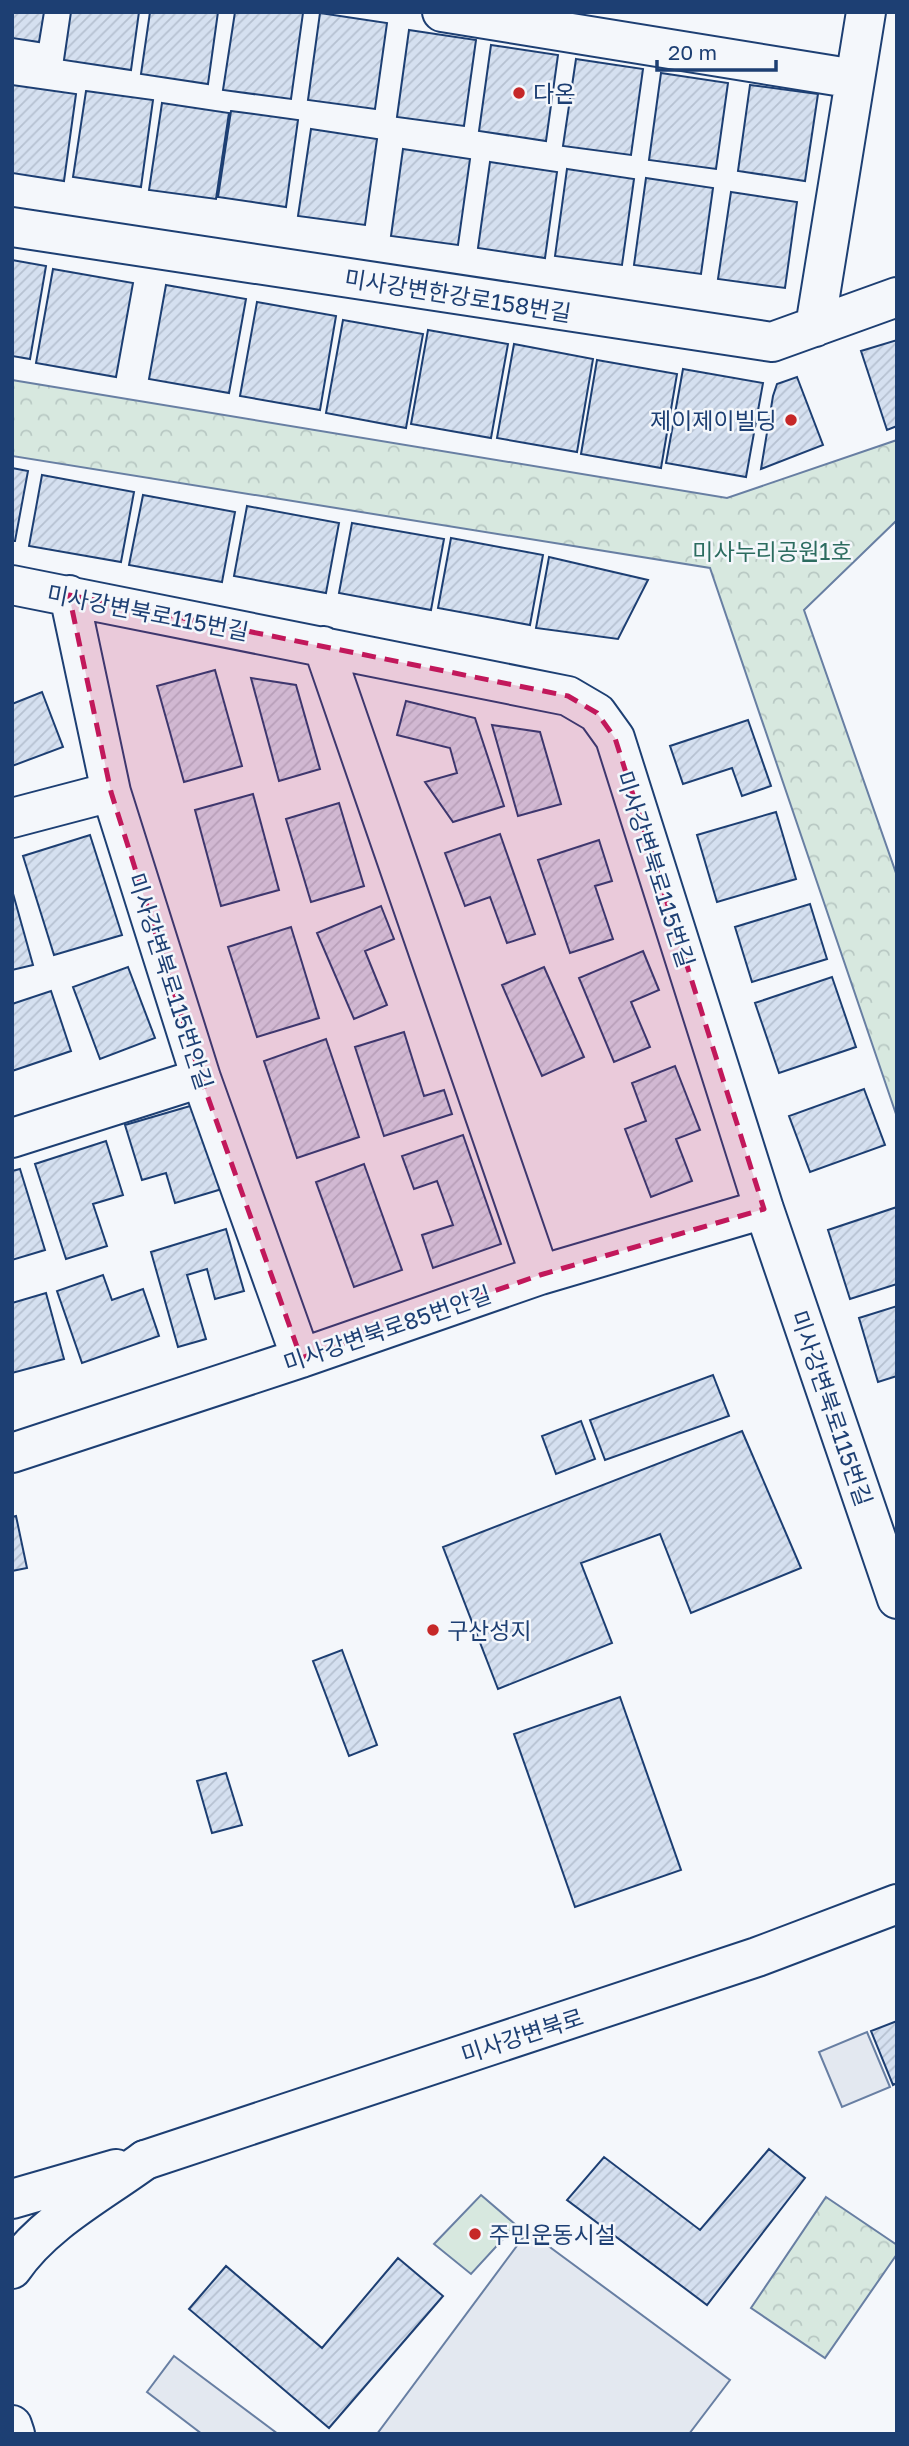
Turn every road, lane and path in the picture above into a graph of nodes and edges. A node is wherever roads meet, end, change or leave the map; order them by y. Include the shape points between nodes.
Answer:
1 (442, 12) edge
2 (866, 12) edge
3 (855, 79) junction
4 (12, 227) edge
5 (897, 297) edge
6 (815, 327) junction
7 (12, 585) edge
8 (69, 595) junction
9 (323, 646) junction
10 (111, 792) junction
11 (12, 818) edge
12 (201, 1078) junction
13 (12, 1138) edge
14 (764, 1209) junction
15 (540, 1275) junction
16 (300, 1358) junction
17 (12, 1453) edge
18 (897, 1599) edge
19 (897, 1904) edge
20 (145, 2160) junction
21 (12, 2199) edge
22 (12, 2269) edge
23 (12, 2425) edge
24 (15, 2434) edge

1 - 3 street
2 - 3 street
3 - 6 street
4 - 6 street, 미사강변한강로158번길 via 772,342
5 - 6 street, 미사강변한강로158번길
7 - 8 street, 미사강변북로115번길
8 - 9 street, 미사강변북로115번길
8 - 10 street, 미사강변북로115번안길
9 - 14 street, 미사강변북로115번길 via 569,696 597,713 615,738
9 - 15 street
10 - 11 street
10 - 12 street, 미사강변북로115번안길
12 - 13 street
12 - 16 street, 미사강변북로115번안길
14 - 15 street, 미사강변북로85번안길
14 - 18 street, 미사강변북로115번길
15 - 16 street, 미사강변북로85번안길
16 - 17 street, 미사강변북로85번안길
19 - 20 street, 미사강변북로 via 757,1957
20 - 21 street, 미사강변북로
20 - 22 street via 50,2229 25,2250
23 - 24 street

